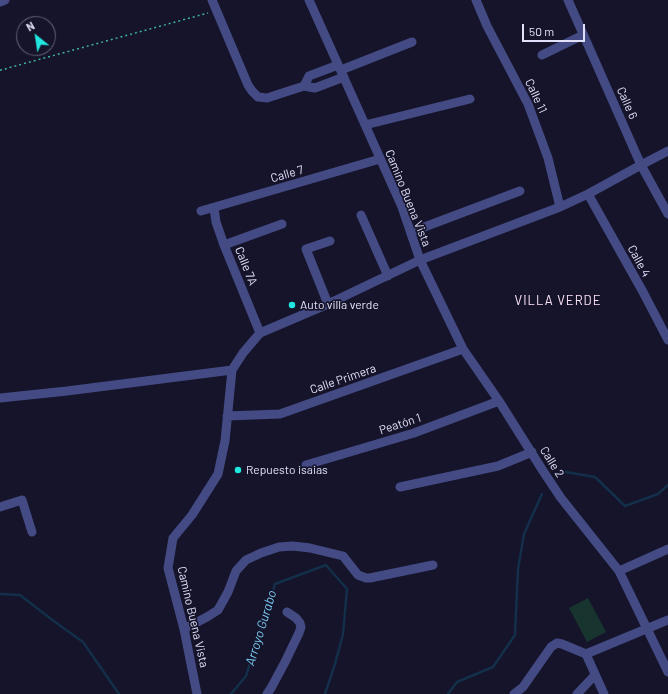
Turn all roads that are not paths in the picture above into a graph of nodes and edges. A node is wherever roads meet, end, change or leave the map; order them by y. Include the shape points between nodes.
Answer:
1 (5, 0) edge
2 (212, 0) edge
3 (309, 0) edge
4 (476, 0) edge
5 (568, 0) edge
6 (0, 2) edge
7 (583, 35) junction
8 (412, 42) dead end
9 (542, 55) dead end
10 (341, 71) junction
11 (304, 86) junction
12 (470, 99) dead end
13 (365, 125) junction
14 (668, 151) edge
15 (380, 159) junction
16 (641, 165) junction
17 (520, 191) dead end
18 (588, 194) junction
19 (560, 207) junction
20 (214, 208) junction
21 (201, 211) dead end
22 (668, 214) edge
23 (361, 215) dead end
24 (282, 224) dead end
25 (410, 232) junction
26 (330, 241) dead end
27 (224, 245) junction
28 (420, 260) junction
29 (388, 276) junction
30 (328, 304) junction
31 (260, 333) junction
32 (668, 340) edge
33 (463, 349) junction
34 (232, 370) junction
35 (0, 398) edge
36 (499, 401) junction
37 (227, 416) junction
38 (532, 452) junction
39 (306, 466) dead end
40 (400, 487) dead end
41 (0, 507) edge
42 (32, 532) dead end
43 (668, 549) edge
44 (432, 565) dead end
45 (619, 571) junction
46 (287, 612) dead end
47 (668, 620) edge
48 (647, 628) junction
49 (184, 629) junction
50 (586, 654) junction
51 (668, 672) edge
52 (595, 675) junction
53 (197, 691) edge
54 (267, 694) edge
55 (514, 694) edge
56 (577, 694) edge
57 (604, 694) edge

1 - 6 street
2 - 11 street via 248,85 258,97 267,98
3 - 10 street, Camino Buena Vista
4 - 19 street, Calle 11 via 528,104 548,158
5 - 7 street, Calle 6
7 - 9 street
7 - 16 street, Calle 6
8 - 10 street
10 - 11 street via 315,88
10 - 11 street via 309,76
10 - 13 street, Camino Buena Vista
12 - 13 street
13 - 15 street, Camino Buena Vista
14 - 16 street
15 - 20 street, Calle 7
15 - 25 street, Camino Buena Vista via 402,207
16 - 18 street
16 - 22 street, Calle 6
17 - 25 street
18 - 19 street
18 - 32 street, Calle 4
19 - 28 street
20 - 21 street, Calle 7
20 - 27 street, Calle 7A
23 - 29 street
24 - 27 street
25 - 28 street, Camino Buena Vista
26 - 30 street via 306,249
27 - 31 street, Calle 7A
28 - 29 street, Camino Buena Vista
28 - 33 street, Calle 2
29 - 30 street, Camino Buena Vista
30 - 31 street, Camino Buena Vista
31 - 34 street, Camino Buena Vista
33 - 36 street, Calle 2
33 - 37 street, Calle Primera via 280,414
34 - 35 street
34 - 37 street, Camino Buena Vista
36 - 38 street, Calle 2
36 - 39 street, Peatón 1 via 414,433
37 - 49 street, Camino Buena Vista via 226,441 218,474 192,515 173,538 168,568
38 - 40 street via 498,466
38 - 45 street, Calle 2 via 561,498
41 - 42 street via 22,500
43 - 45 street
44 - 49 street via 366,578 358,575 343,556 310,548 279,547 246,560 236,571 218,610
45 - 48 street, Calle 2
46 - 54 street via 296,618 301,627
47 - 48 street
48 - 50 street
48 - 51 street, Calle 2
49 - 53 street, Camino Buena Vista
50 - 52 street
50 - 55 street via 557,643
52 - 56 street
52 - 57 street

